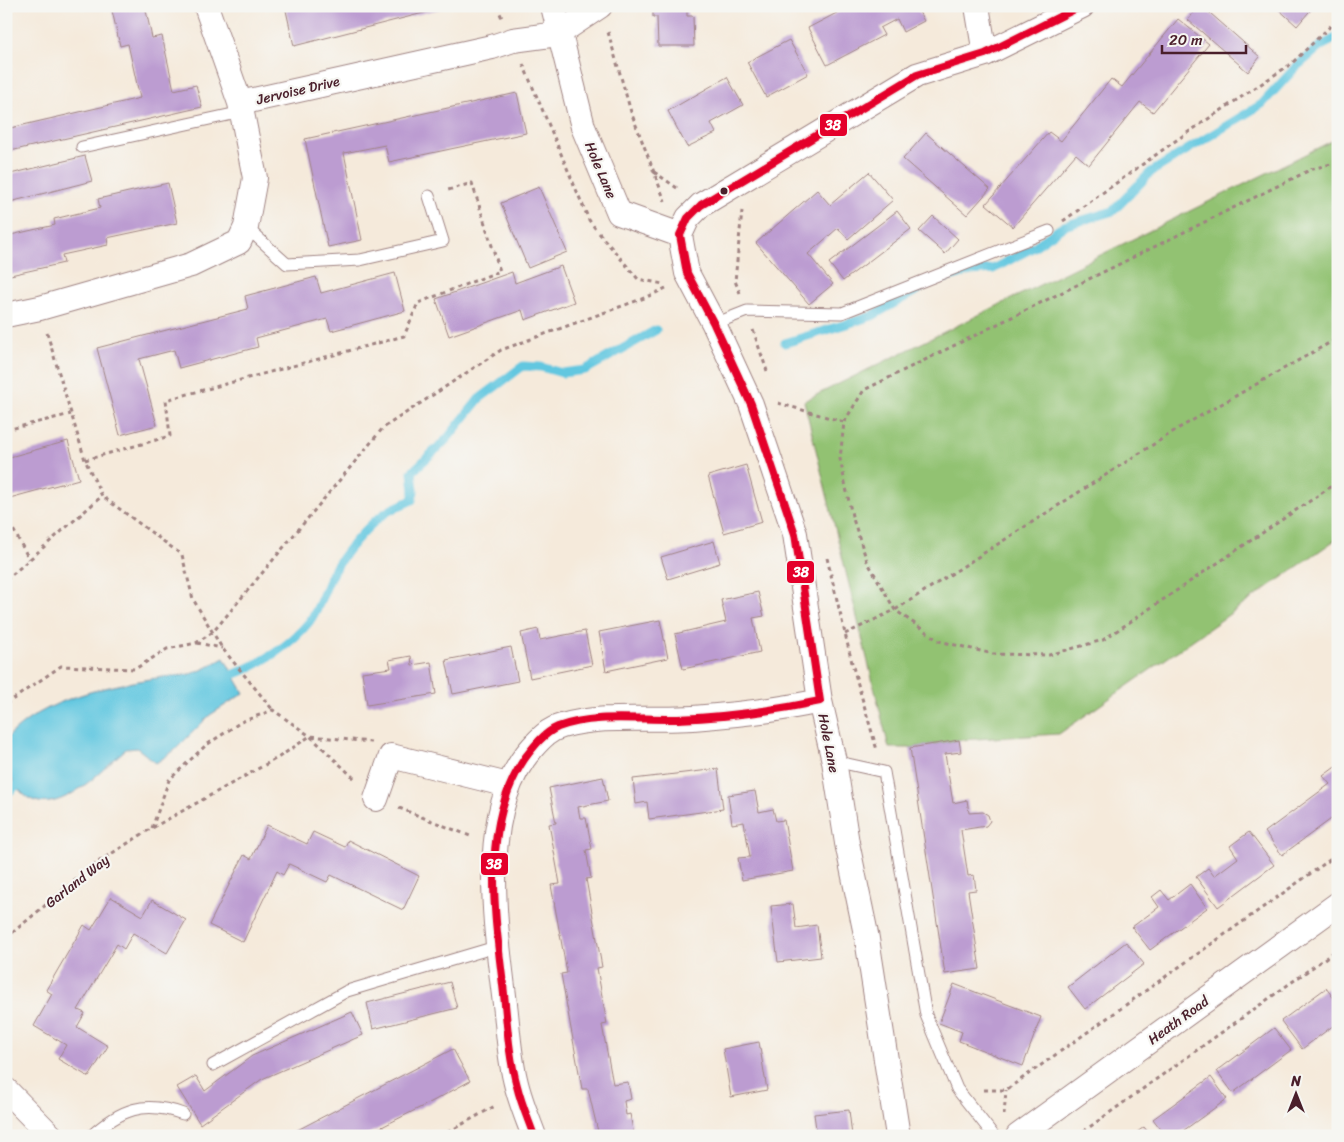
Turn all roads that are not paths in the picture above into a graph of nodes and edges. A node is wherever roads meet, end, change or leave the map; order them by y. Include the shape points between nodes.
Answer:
1 (206, 6) edge
2 (553, 6) edge
3 (977, 6) edge
4 (1082, 6) edge
5 (600, 7) edge
6 (558, 34) junction
7 (985, 54) junction
8 (241, 107) junction
9 (82, 147) dead end
10 (429, 196) road end
11 (246, 227) junction
12 (683, 230) junction
13 (1049, 231) road end
14 (6, 315) edge
15 (714, 324) junction
16 (820, 701) junction
17 (834, 761) junction
18 (508, 785) junction
19 (376, 800) road end
20 (1338, 904) edge
21 (499, 946) junction
22 (213, 1065) dead end
23 (6, 1090) edge
24 (183, 1114) dead end
25 (51, 1136) edge
26 (91, 1136) edge
27 (534, 1136) edge
28 (898, 1136) edge
29 (994, 1136) edge
30 (1018, 1136) edge

1 - 8 street
2 - 6 street, Hole Lane
3 - 7 street
4 - 7 street
5 - 6 street
6 - 8 street, Jervoise Drive via 513,40
6 - 12 street, Hole Lane via 583,127 619,213
7 - 12 street via 917,75 701,206 688,218
8 - 9 lane
8 - 11 street, Jervoise Drive via 255,178
10 - 11 lane via 443,241 360,260 287,264
11 - 14 street, Jervoise Drive via 239,242 191,265
12 - 15 street, Hole Lane via 687,273
13 - 15 lane via 842,313 747,312
15 - 16 street, Hole Lane via 751,404 795,534
16 - 17 street, Hole Lane
16 - 18 street via 788,708 693,718 604,719 560,726 544,734 523,758
17 - 28 street, Hole Lane via 867,939
17 - 29 lane via 884,772 926,1015 957,1089
18 - 19 street via 391,756
18 - 21 street via 496,847 494,894
20 - 30 street, Heath Road
21 - 22 lane via 347,991
21 - 27 street via 514,1078
23 - 25 street
24 - 26 lane via 163,1107 143,1107 113,1119

